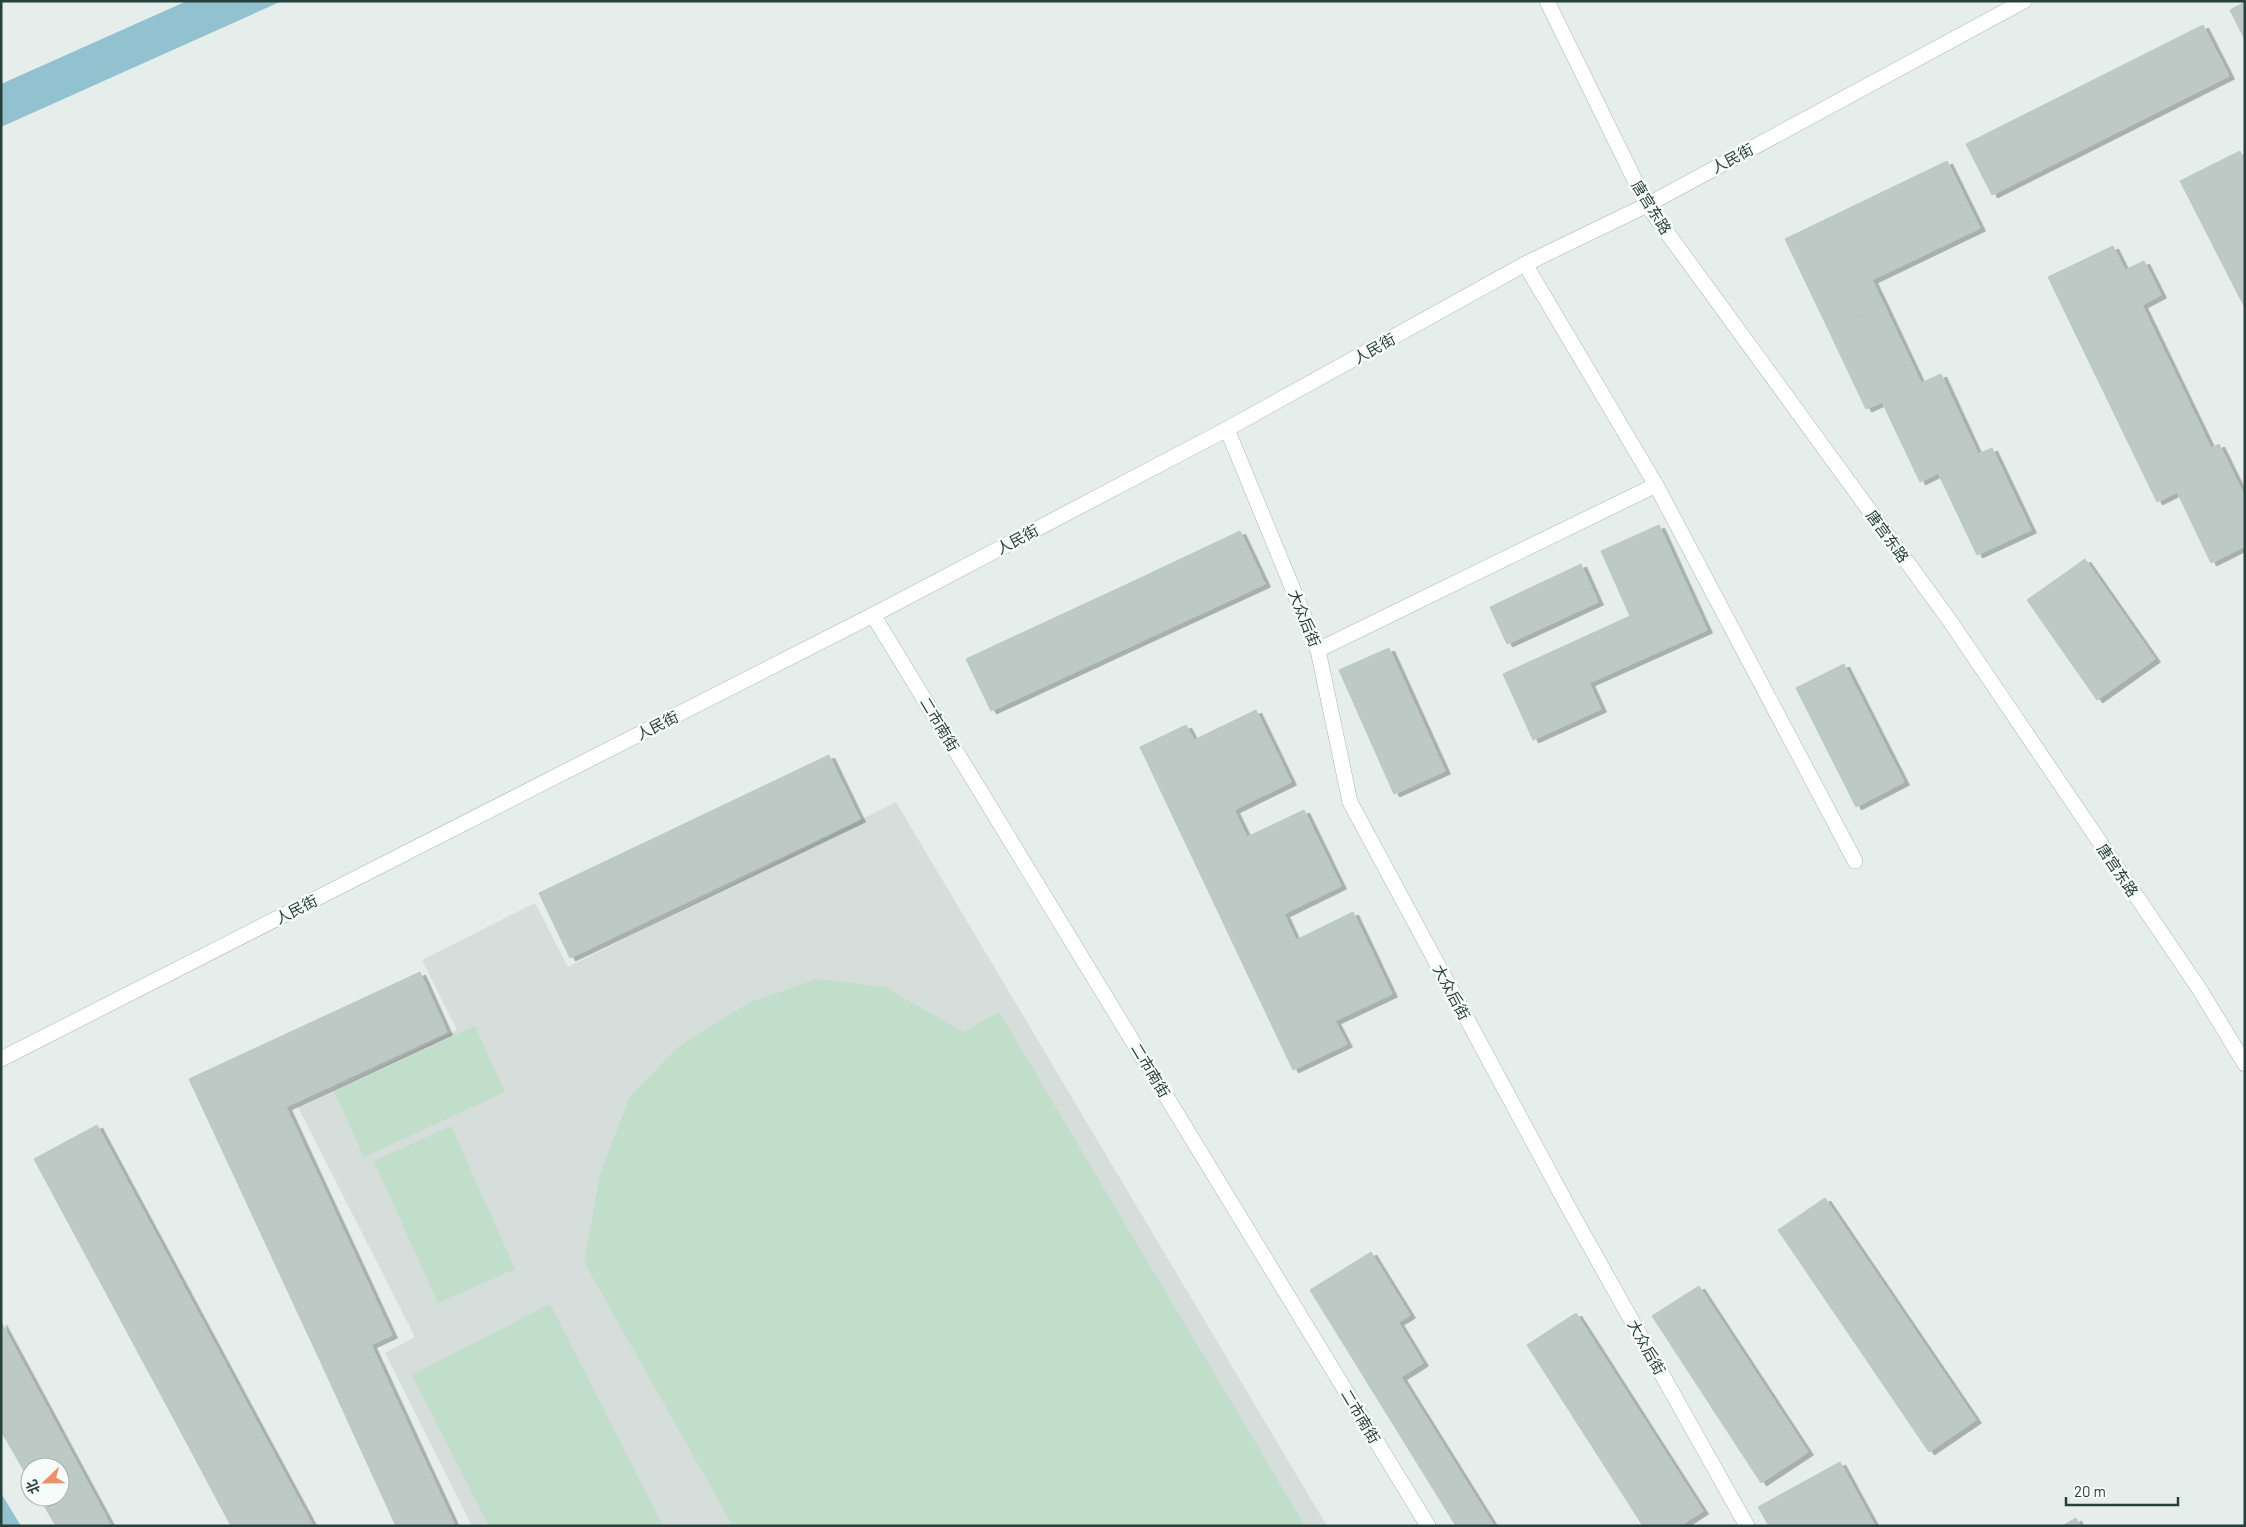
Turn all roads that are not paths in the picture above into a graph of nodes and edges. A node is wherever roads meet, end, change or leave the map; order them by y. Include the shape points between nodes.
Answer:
1 (1547, 1) edge
2 (2024, 1) edge
3 (1647, 205) junction
4 (1525, 264) junction
5 (1227, 429) junction
6 (1656, 485) junction
7 (873, 615) junction
8 (1318, 650) junction
9 (1855, 861) dead end
10 (1, 1060) edge
11 (2245, 1064) edge
12 (1428, 1526) edge
13 (1747, 1526) edge

1 - 3 street, 唐宫东路
2 - 3 street, 人民街
3 - 4 street, 人民街
3 - 11 street, 唐宫东路 via 1950,621 2200,990
4 - 5 street, 人民街
4 - 6 street
5 - 7 street, 人民街
5 - 8 street, 大众后街
6 - 8 street
6 - 9 street
7 - 10 street, 人民街
7 - 12 street, 二市南街
8 - 13 street, 大众后街 via 1350,802 1572,1214

